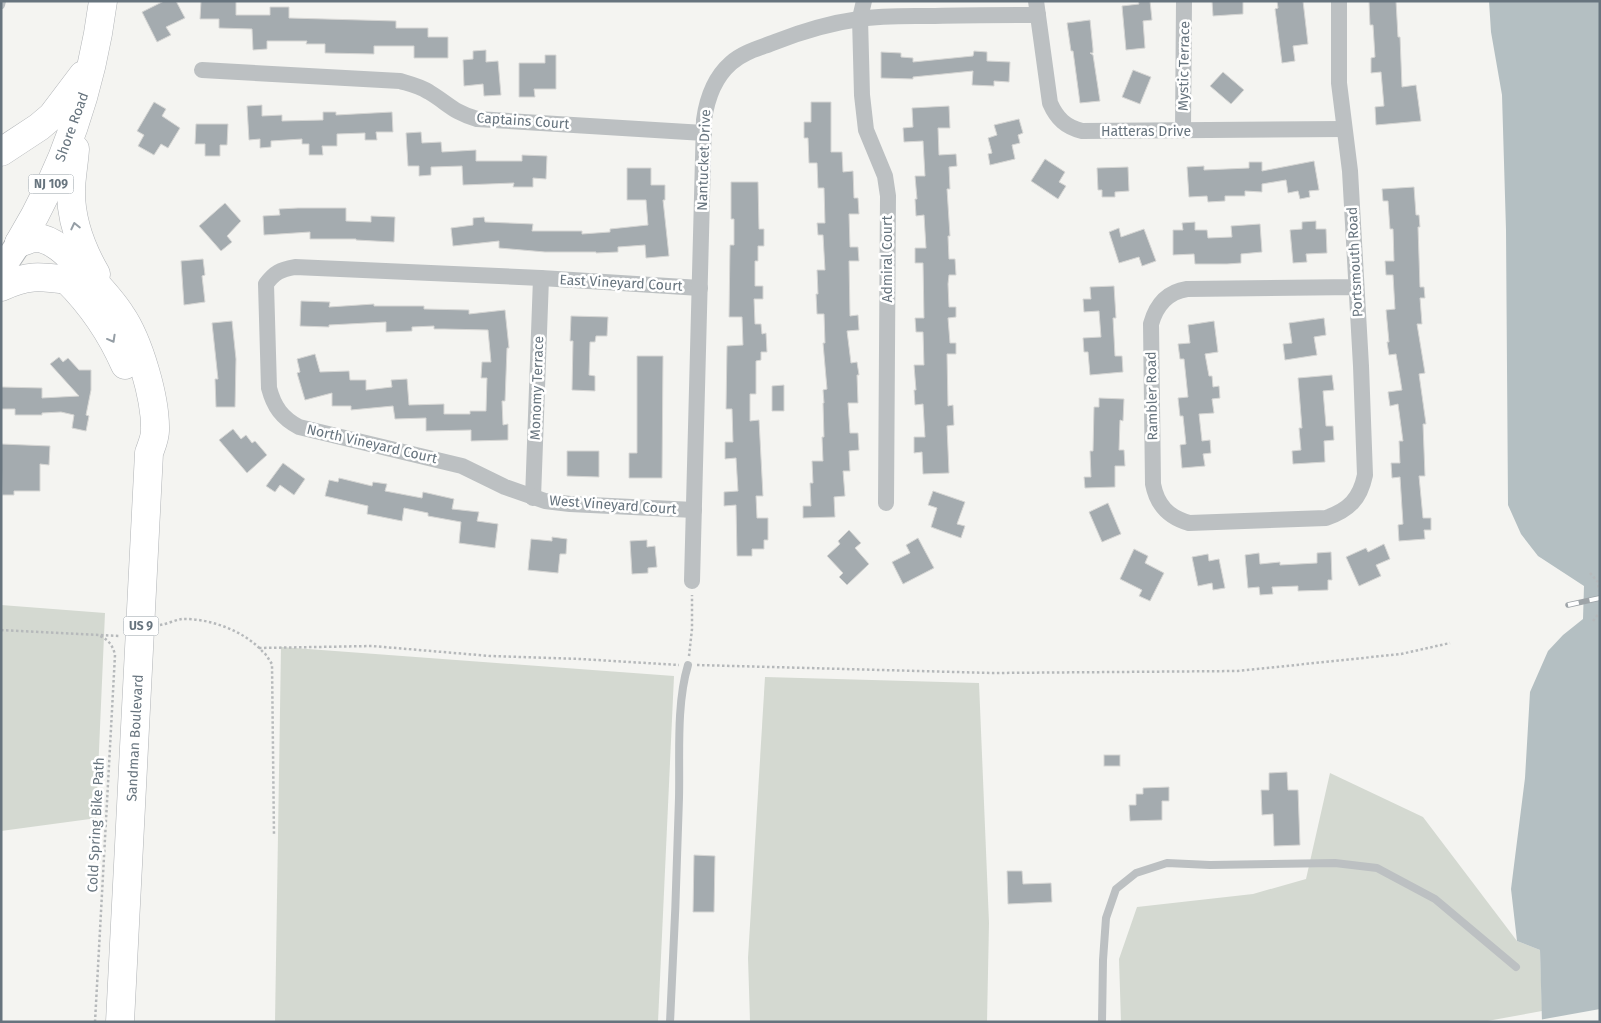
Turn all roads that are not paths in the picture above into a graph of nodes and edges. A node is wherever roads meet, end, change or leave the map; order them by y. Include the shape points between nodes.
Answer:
1 (2, 1) edge
2 (103, 1) edge
3 (864, 1) edge
4 (1184, 1) edge
5 (1339, 1) edge
6 (1, 5) edge
7 (1037, 8) edge
8 (860, 18) junction
9 (92, 64) junction
10 (202, 70) dead end
11 (76, 122) junction
12 (1344, 129) junction
13 (1183, 130) junction
14 (704, 133) junction
15 (1, 152) edge
16 (10, 237) edge
17 (1, 270) edge
18 (541, 278) junction
19 (67, 280) junction
20 (1, 287) edge
21 (1356, 287) junction
22 (700, 288) junction
23 (112, 301) junction
24 (149, 454) junction
25 (533, 498) junction
26 (886, 503) dead end
27 (694, 510) junction
28 (1339, 514) joint
29 (692, 581) road end
30 (688, 665) road end
31 (1516, 967) dead end
32 (120, 1022) edge
33 (670, 1022) edge
34 (1102, 1022) edge

1 - 6 lane
2 - 9 highway, Shore Road / NJ 109
3 - 8 street, Admiral Court
4 - 13 street, Mystic Terrace
5 - 12 street, Portsmouth Road via 1339,83
7 - 8 street, Nantucket Drive
7 - 13 street, Hatteras Drive via 1050,103 1061,122 1082,131
8 - 14 street, Nantucket Drive via 805,30 746,53 731,63 711,89 706,103
8 - 26 street, Admiral Court via 866,130 885,176 888,196
9 - 11 highway, Shore Road / NJ 109
9 - 15 highway via 52,116
10 - 14 street, Captains Court via 400,81 422,88 462,115 477,119
11 - 16 highway, Shore Road / NJ 109 via 33,219
23 -> 11 highway via 86,255 74,224 71,191
12 - 13 street, Hatteras Drive
12 - 21 street, Portsmouth Road via 1350,171
14 - 22 street, Nantucket Drive
16 - 17 main road, Shore Road
16 - 19 highway, Sandman Boulevard via 44,259
16 - 23 highway, Sandman Boulevard / US 9 via 37,238 56,246
18 - 22 street, East Vineyard Court
18 - 25 street, Monomy Terrace
18 - 25 street, North Vineyard Court via 295,267 273,274 260,283 268,306 269,388 272,401 287,421 299,427 462,466
19 - 20 highway via 31,277
19 -> 24 highway, Sandman Boulevard / US 9 via 98,316 117,348 132,384
21 - 28 street, Portsmouth Road via 1365,474 1355,500
21 - 28 street, Rambler Road via 1183,289 1161,302 1151,324 1153,484 1155,494 1167,513 1189,523 1326,518
22 - 27 street, Nantucket Drive
23 - 24 highway, Sandman Boulevard / US 9 via 130,332 144,368 156,433
24 - 32 highway, Sandman Boulevard / US 9
25 - 27 street, West Vineyard Court via 570,504
27 - 29 street, Nantucket Drive
30 - 33 lane via 683,682 680,730
31 - 34 lane via 1435,900 1377,868 1335,863 1167,863 1136,873 1116,888 1106,918

